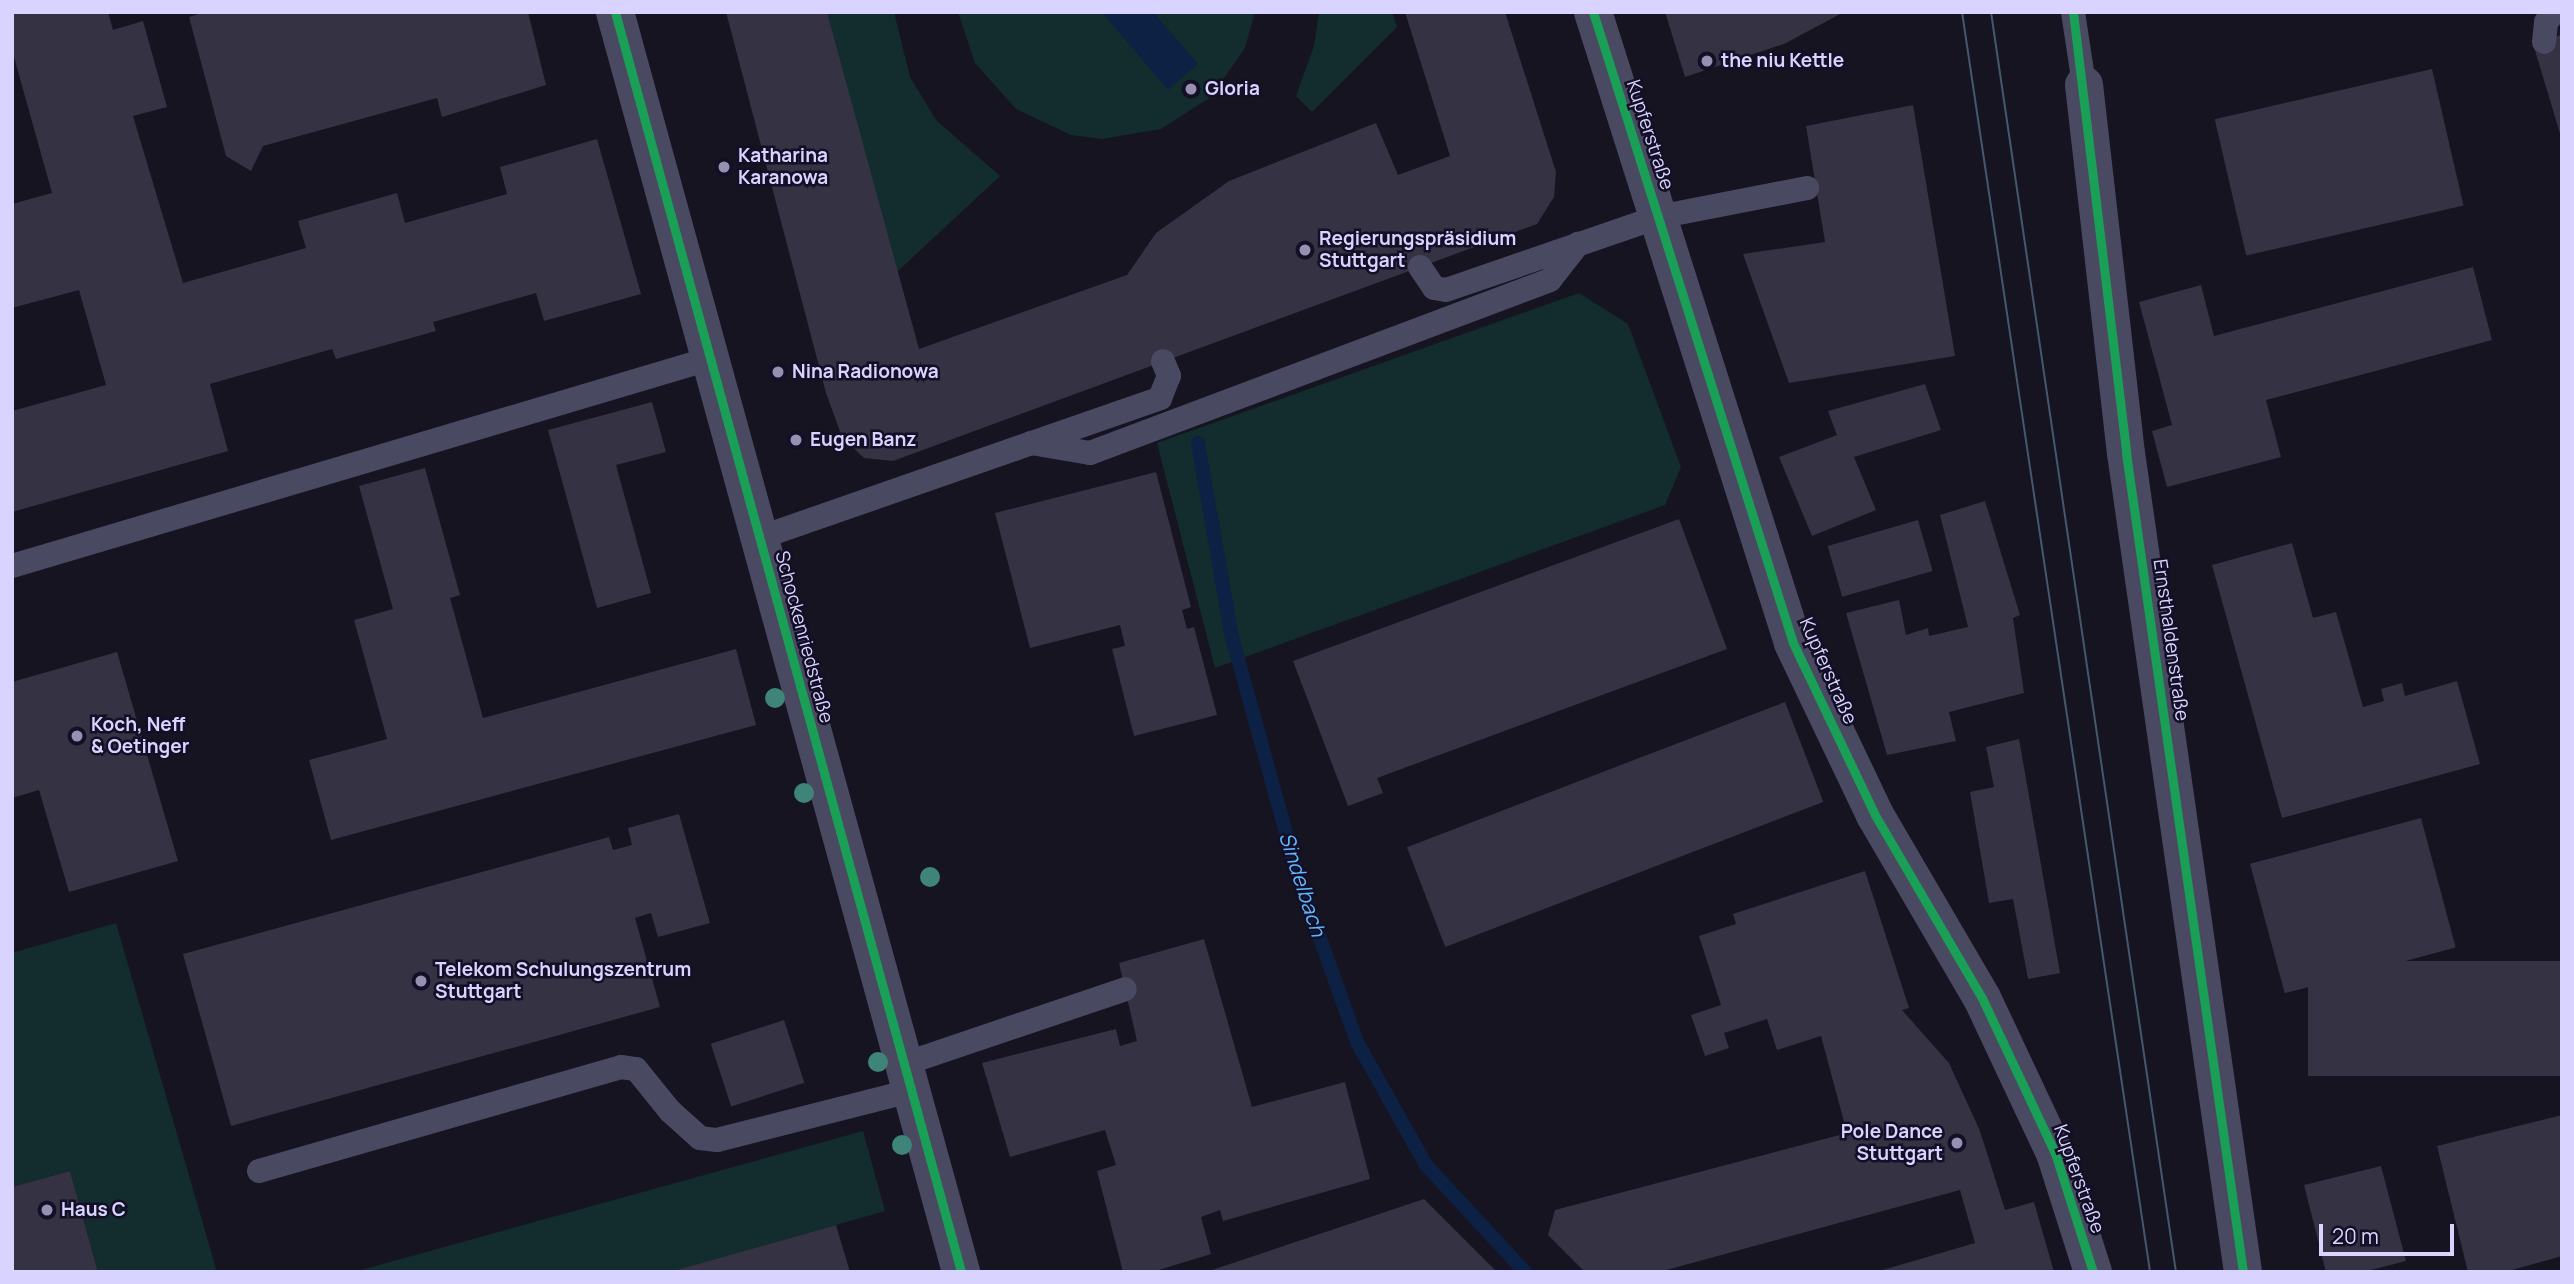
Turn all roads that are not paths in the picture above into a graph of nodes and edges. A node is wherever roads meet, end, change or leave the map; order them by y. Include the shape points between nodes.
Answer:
1 (615, 12) edge
2 (1593, 12) edge
3 (2073, 12) edge
4 (2555, 12) edge
5 (2544, 42) dead end
6 (2084, 85) joint
7 (1807, 188) dead end
8 (1658, 217) junction
9 (1578, 244) junction
10 (1420, 267) dead end
11 (709, 359) junction
12 (1163, 361) dead end
13 (1031, 443) junction
14 (759, 538) junction
15 (12, 566) edge
16 (1125, 989) dead end
17 (908, 1077) junction
18 (259, 1171) dead end
19 (961, 1272) edge
20 (2094, 1272) edge
21 (2243, 1272) edge

1 - 11 street, Schockenriedstraße
2 - 8 street, Kupferstraße
3 - 6 lane, Ernsthaldenstraße
4 - 5 lane via 2546,22
6 - 21 street, Ernsthaldenstraße via 2126,453
7 - 8 lane
8 - 9 lane
8 - 20 street, Kupferstraße via 1793,643 1875,815 1982,998 2055,1153
9 - 10 lane via 1446,290 1434,288
9 - 13 lane via 1550,281 1090,453
11 - 14 street, Schockenriedstraße
11 - 15 lane
12 - 13 lane via 1169,376 1160,398
13 - 14 lane
14 - 17 street, Schockenriedstraße
16 - 17 lane
17 - 18 lane via 717,1140 700,1138 670,1111 636,1069 621,1067
17 - 19 street, Schockenriedstraße

